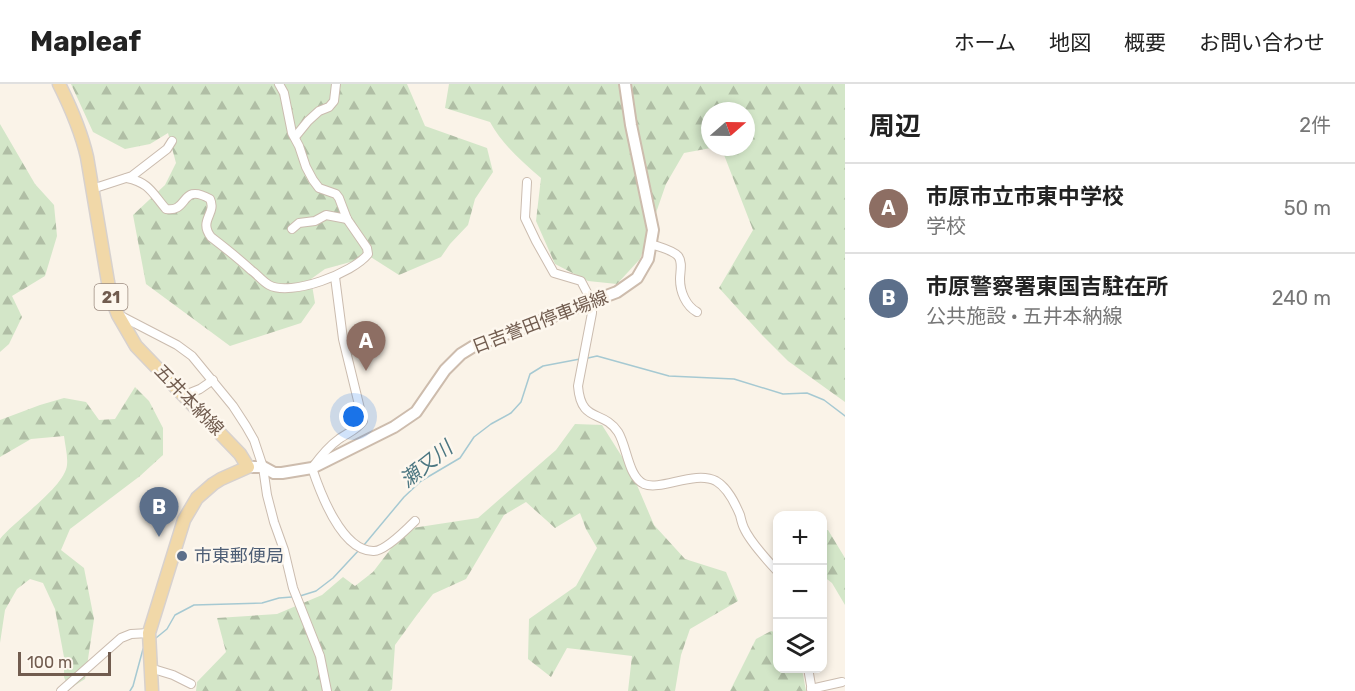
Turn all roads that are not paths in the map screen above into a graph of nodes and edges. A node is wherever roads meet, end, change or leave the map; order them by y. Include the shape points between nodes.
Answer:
1 (59, 84) edge
2 (279, 84) edge
3 (336, 84) edge
4 (625, 84) edge
5 (295, 137) junction
6 (172, 141) dead end
7 (127, 178) junction
8 (527, 182) dead end
9 (92, 189) junction
10 (347, 219) junction
11 (292, 229) dead end
12 (651, 244) junction
13 (335, 276) junction
14 (592, 302) junction
15 (697, 312) dead end
16 (118, 315) junction
17 (213, 380) junction
18 (185, 395) junction
19 (248, 467) junction
20 (262, 467) junction
21 (312, 468) junction
22 (416, 521) dead end
23 (773, 567) edge
24 (148, 633) junction
25 (150, 668) junction
26 (809, 673) edge
27 (842, 682) dead end
28 (191, 684) dead end
29 (812, 690) edge
30 (61, 691) edge
31 (152, 691) edge
32 (327, 691) edge

1 - 9 main road, 五井本納線 / 21 via 83,137
2 - 5 street
3 - 5 street via 334,101
4 - 12 main road, 日吉誉田停車場線 via 652,220
5 - 10 street via 313,180 319,188 336,194
6 - 7 street via 167,149
7 - 9 street
7 - 13 street via 146,184 166,209 174,210 195,193 210,199 206,230 269,285 292,289
8 - 14 street via 525,218 536,241 554,273 581,281
9 - 16 main road, 五井本納線 / 21 via 111,297
10 - 11 street via 326,215
10 - 13 street via 368,254
12 - 14 main road, 日吉誉田停車場線 via 637,278
12 - 15 street via 679,257 680,287 688,305
13 - 21 street via 343,339 363,421
14 - 21 main road, 日吉誉田停車場線 via 474,346 446,370 416,412
14 - 23 street via 578,386 583,406 616,429 635,477 645,484 704,478 728,490 744,529
16 - 17 street via 177,345
16 - 18 main road, 五井本納線 / 21 via 136,346
17 - 18 street
17 - 20 street via 254,440
18 - 19 main road, 五井本納線 / 21
19 - 20 main road, 日吉誉田停車場線
19 - 24 main road via 213,484 190,508
20 - 21 main road, 日吉誉田停車場線 via 274,473
20 - 32 street via 293,588 320,656
21 - 22 street via 327,507 351,541 362,549 383,548
24 - 25 main road
24 - 30 street via 121,638
25 - 28 street
25 - 31 main road
26 - 29 street
27 - 29 street

